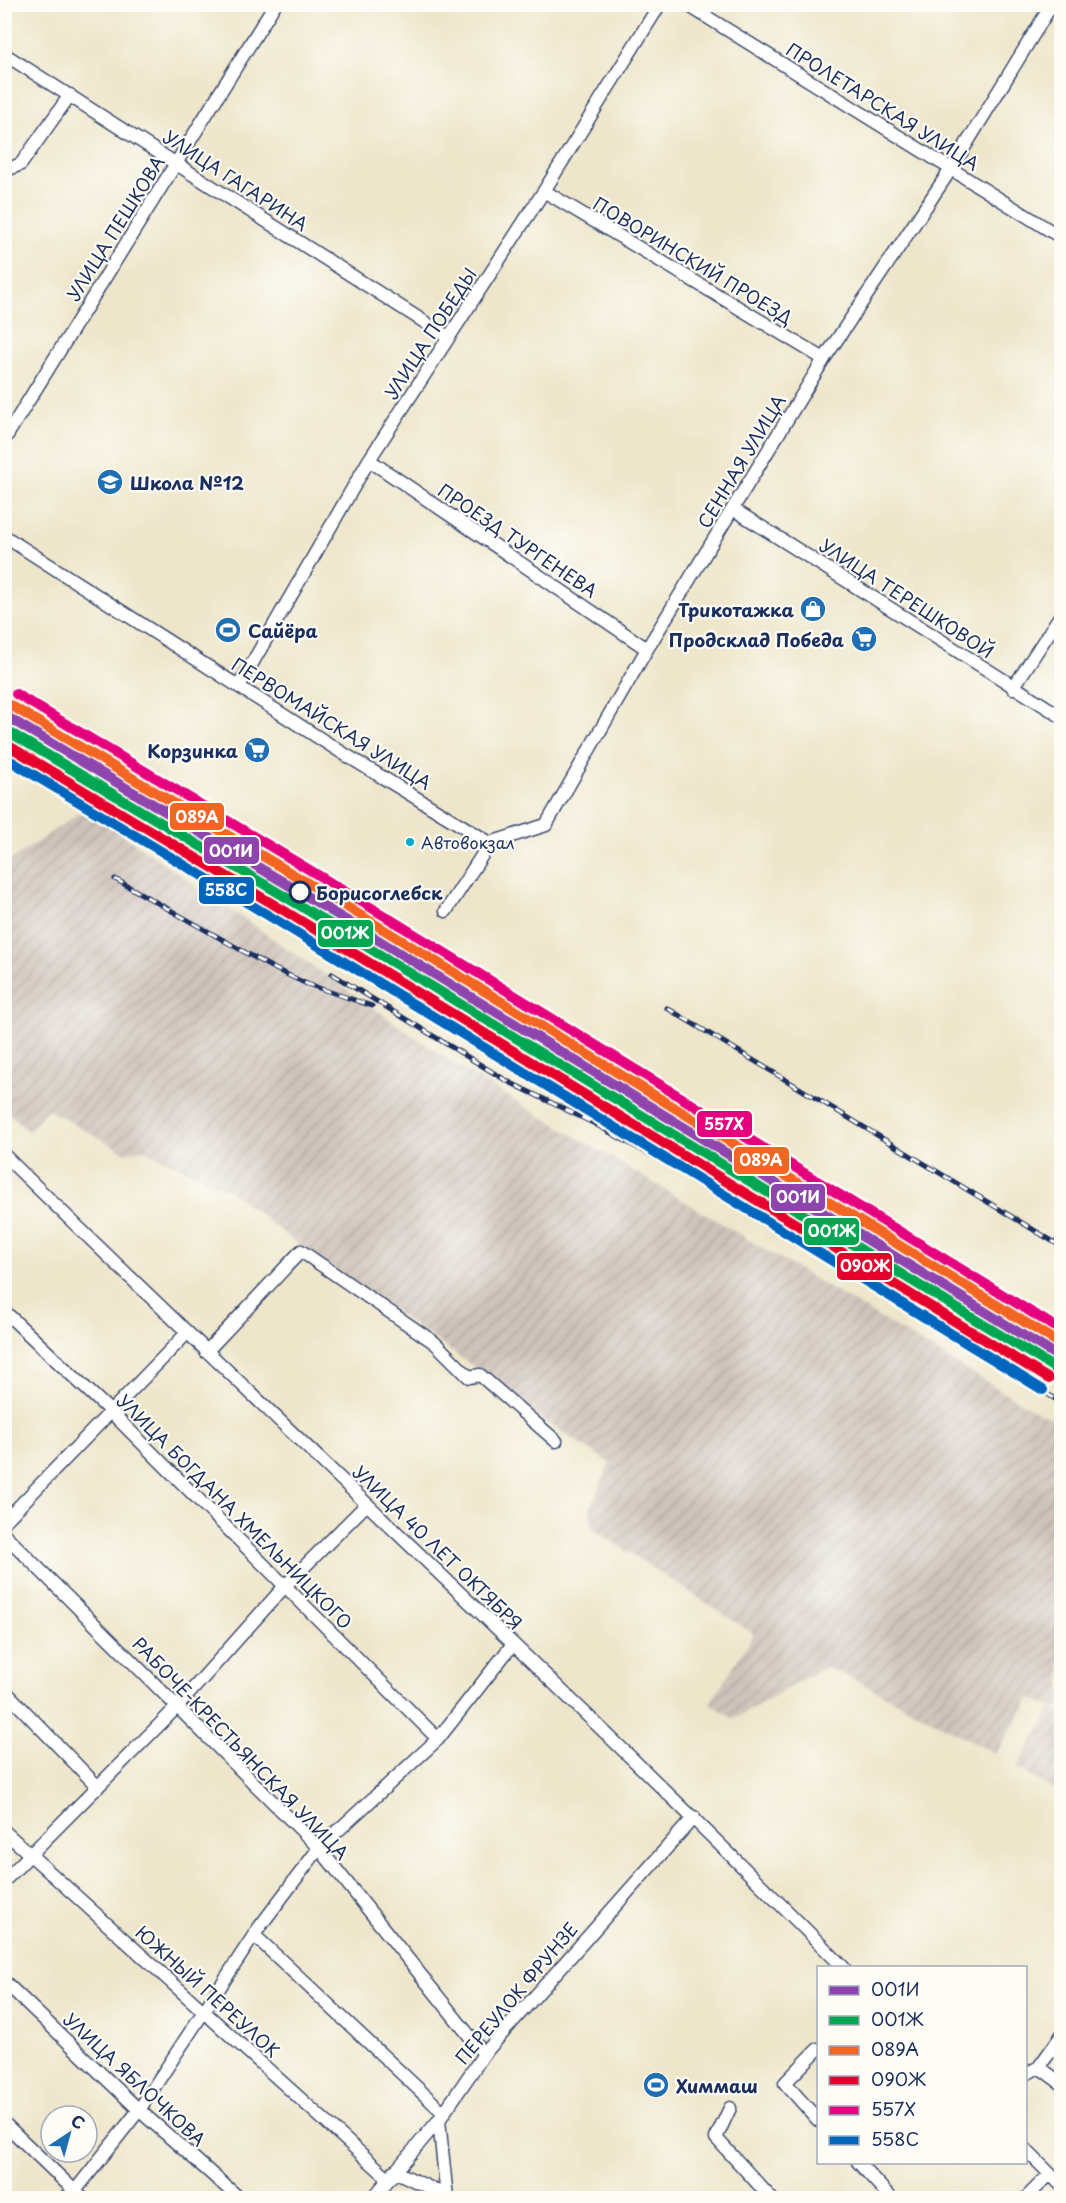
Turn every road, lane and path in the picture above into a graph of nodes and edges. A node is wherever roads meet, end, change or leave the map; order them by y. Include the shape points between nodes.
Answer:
1 (275, 4) edge
2 (660, 4) edge
3 (686, 4) edge
4 (1052, 4) edge
5 (4, 54) edge
6 (70, 95) junction
7 (176, 163) junction
8 (951, 170) junction
9 (4, 171) edge
10 (544, 191) junction
11 (1062, 238) edge
12 (448, 337) junction
13 (824, 359) junction
14 (4, 440) edge
15 (369, 460) junction
16 (733, 509) junction
17 (4, 536) edge
18 (1062, 613) edge
19 (646, 649) junction
20 (239, 686) junction
21 (1013, 688) junction
22 (1062, 717) edge
23 (490, 843) junction
24 (446, 911) dead end
25 (4, 1155) edge
26 (4, 1311) edge
27 (187, 1334) junction
28 (206, 1352) junction
29 (111, 1412) junction
30 (556, 1441) dead end
31 (367, 1504) junction
32 (4, 1522) edge
33 (4, 1534) edge
34 (284, 1587) junction
35 (513, 1644) junction
36 (4, 1690) edge
37 (177, 1707) junction
38 (438, 1739) junction
39 (98, 1787) junction
40 (694, 1816) junction
41 (4, 1832) edge
42 (319, 1848) junction
43 (29, 1855) junction
44 (4, 1881) edge
45 (254, 1935) junction
46 (842, 1966) edge
47 (7, 1984) dead end
48 (205, 2011) junction
49 (1062, 2035) edge
50 (817, 2051) edge
51 (484, 2054) junction
52 (1039, 2067) junction
53 (1027, 2073) edge
54 (1062, 2084) edge
55 (730, 2108) dead end
56 (139, 2110) junction
57 (442, 2116) junction
58 (817, 2118) edge
59 (4, 2123) edge
60 (1027, 2151) edge
61 (859, 2164) edge
62 (391, 2174) junction
63 (1050, 2174) junction
64 (1062, 2186) edge
65 (74, 2196) edge
66 (446, 2197) edge
67 (239, 2199) edge
68 (373, 2199) edge
69 (771, 2199) edge
70 (891, 2199) edge
71 (1026, 2199) edge

1 - 7 street, УЛИЦА ПЕШКОВА
2 - 10 street, УЛИЦА ПОБЕДЫ
3 - 8 street, ПРОЛЕТАРСКАЯ УЛИЦА
4 - 8 street, СЕННАЯ УЛИЦА
5 - 6 street, УЛИЦА ГАГАРИНА
6 - 7 street, УЛИЦА ГАГАРИНА
6 - 9 street via 21,164
7 - 12 street, УЛИЦА ГАГАРИНА
7 - 14 street, УЛИЦА ПЕШКОВА
8 - 11 street, ПРОЛЕТАРСКАЯ УЛИЦА
8 - 13 street, СЕННАЯ УЛИЦА
10 - 12 street, УЛИЦА ПОБЕДЫ
10 - 13 street, ПОВОРИНСКИЙ ПРОЕЗД
12 - 15 street, УЛИЦА ПОБЕДЫ
13 - 16 street, СЕННАЯ УЛИЦА
15 - 19 street, ПРОЕЗД ТУРГЕНЕВА
15 - 20 street, УЛИЦА ПОБЕДЫ
16 - 19 street, СЕННАЯ УЛИЦА
16 - 21 street, УЛИЦА ТЕРЕШКОВОЙ
17 - 20 street, ПЕРВОМАЙСКАЯ УЛИЦА
18 - 21 street
19 - 23 street, СЕННАЯ УЛИЦА via 546,825
20 - 23 street, ПЕРВОМАЙСКАЯ УЛИЦА
21 - 22 street, УЛИЦА ТЕРЕШКОВОЙ
23 - 24 street
25 - 27 street, УЛИЦА 40 ЛЕТ ОКТЯБРЯ
26 - 29 street, УЛИЦА БОГДАНА ХМЕЛЬНИЦКОГО
27 - 28 street, УЛИЦА 40 ЛЕТ ОКТЯБРЯ
27 - 29 street
28 - 30 street via 301,1251 435,1343 469,1377 480,1375
28 - 31 street, УЛИЦА 40 ЛЕТ ОКТЯБРЯ
29 - 32 street
29 - 34 street, УЛИЦА БОГДАНА ХМЕЛЬНИЦКОГО
31 - 34 street
31 - 35 street, УЛИЦА 40 ЛЕТ ОКТЯБРЯ
33 - 37 street, РАБОЧЕ-КРЕСТЬЯНСКАЯ УЛИЦА
34 - 37 street
34 - 38 street, УЛИЦА БОГДАНА ХМЕЛЬНИЦКОГО
35 - 38 street
35 - 40 street, УЛИЦА 40 ЛЕТ ОКТЯБРЯ
36 - 39 street
37 - 39 street
37 - 42 street, РАБОЧЕ-КРЕСТЬЯНСКАЯ УЛИЦА
38 - 42 street
39 - 43 street
40 - 46 street, УЛИЦА 40 ЛЕТ ОКТЯБРЯ
40 - 51 street, ПЕРЕУЛОК ФРУНЗЕ
41 - 43 street, ЮЖНЫЙ ПЕРЕУЛОК
42 - 45 street
42 - 51 street, РАБОЧЕ-КРЕСТЬЯНСКАЯ УЛИЦА
43 - 44 street
43 - 48 street, ЮЖНЫЙ ПЕРЕУЛОК
45 - 48 street
45 - 57 street
47 - 56 street, УЛИЦА ЯБЛОЧКОВА
48 - 56 street
48 - 62 street, ЮЖНЫЙ ПЕРЕУЛОК
49 - 52 street
50 - 58 street via 784,2083
51 - 57 street, ПЕРЕУЛОК ФРУНЗЕ
52 - 53 street
52 - 54 street
55 - 69 street via 716,2138
56 - 65 street
56 - 67 street, УЛИЦА ЯБЛОЧКОВА
57 - 62 street, ПЕРЕУЛОК ФРУНЗЕ
57 - 66 street
59 - 65 street
60 - 63 street
61 - 70 street
62 - 66 street, ЮЖНЫЙ ПЕРЕУЛОК
62 - 68 street, ПЕРЕУЛОК ФРУНЗЕ
63 - 64 street
63 - 71 street

